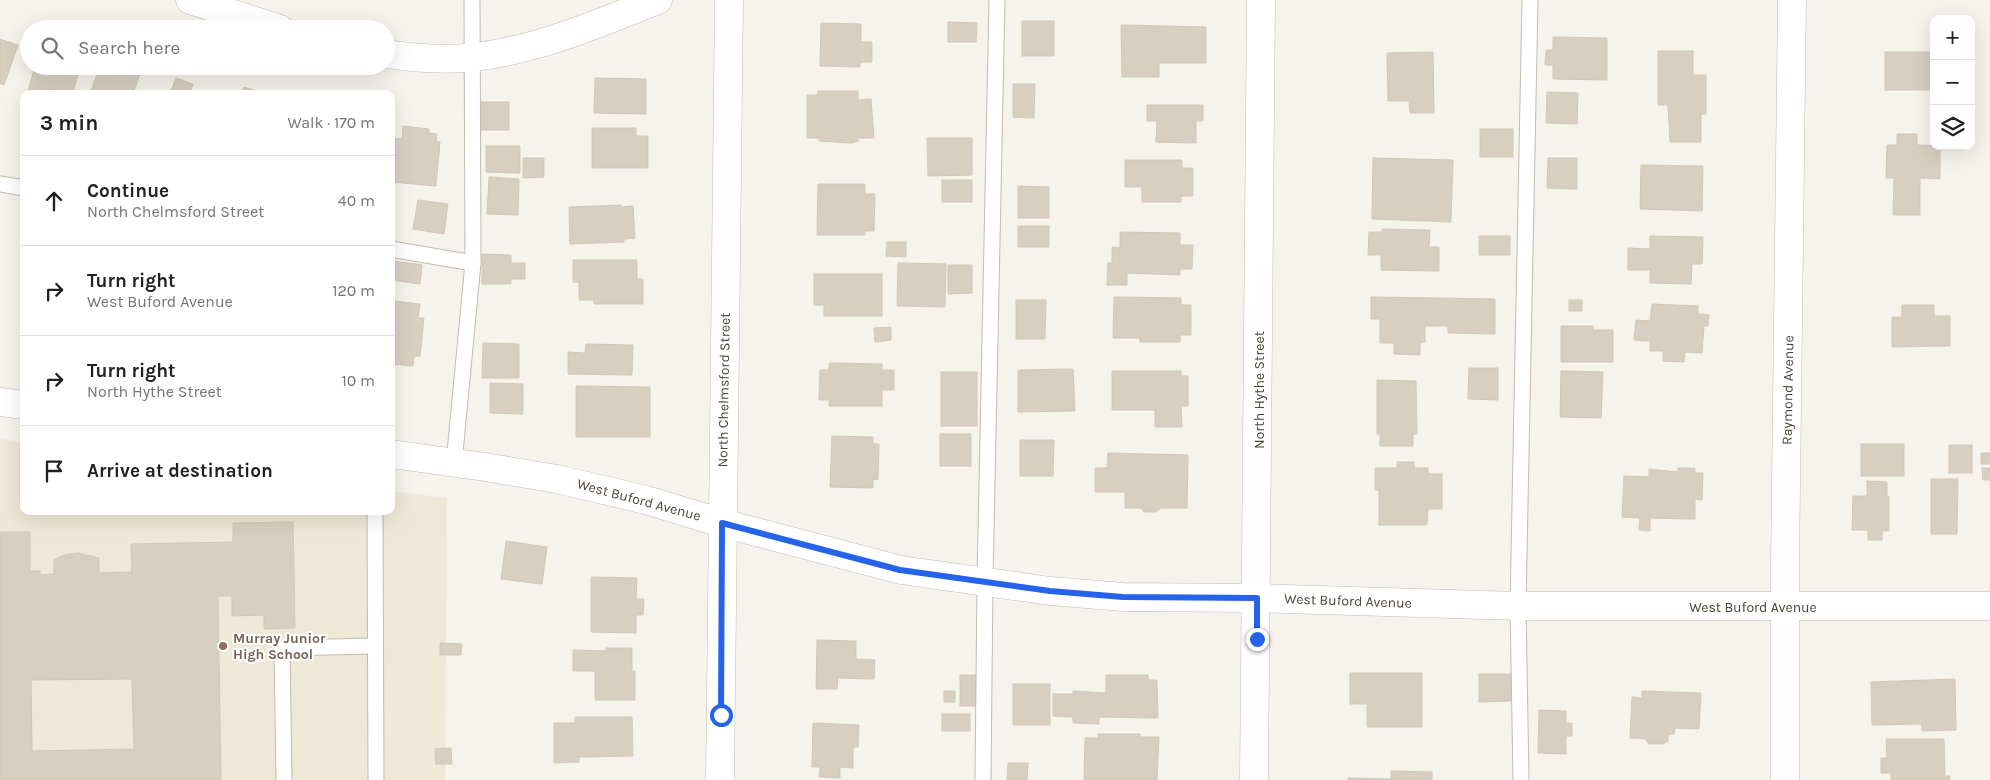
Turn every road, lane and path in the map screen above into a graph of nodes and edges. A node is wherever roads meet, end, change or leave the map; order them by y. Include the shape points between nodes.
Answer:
1 (190, 0) edge
2 (472, 0) edge
3 (658, 0) edge
4 (729, 0) edge
5 (997, 0) edge
6 (1261, 0) edge
7 (1530, 0) edge
8 (1792, 0) edge
9 (252, 20) edge
10 (395, 55) edge
11 (473, 58) junction
12 (0, 184) edge
13 (20, 187) edge
14 (395, 250) edge
15 (473, 263) junction
16 (0, 402) edge
17 (20, 404) edge
18 (395, 455) edge
19 (454, 463) junction
20 (375, 515) edge
21 (722, 523) junction
22 (985, 581) junction
23 (1257, 598) junction
24 (1518, 606) junction
25 (1990, 606) edge
26 (1785, 608) junction
27 (375, 646) junction
28 (284, 780) edge
29 (376, 780) edge
30 (720, 780) edge
31 (983, 780) edge
32 (1254, 780) edge
33 (1521, 780) edge
34 (1785, 780) edge

1 - 9 street
2 - 11 lane
3 - 11 street via 541,43
4 - 21 street, North Chelmsford Street
5 - 22 lane
6 - 23 street, North Hythe Street
7 - 24 lane
8 - 26 street, Raymond Avenue
10 - 11 street
11 - 15 lane
12 - 13 lane
14 - 15 lane
15 - 19 lane
16 - 17 street
18 - 19 street, West Buford Avenue
19 - 21 street, West Buford Avenue via 557,479 646,500
20 - 27 lane
21 - 22 street, West Buford Avenue via 900,570
21 - 30 street, North Chelmsford Street
22 - 23 street, West Buford Avenue via 1123,597
22 - 31 lane
23 - 24 street, West Buford Avenue
23 - 32 street, North Hythe Street
24 - 26 street, West Buford Avenue
24 - 33 lane
25 - 26 street, West Buford Avenue
26 - 34 street, Raymond Avenue
27 - 28 lane via 282,648
27 - 29 lane

